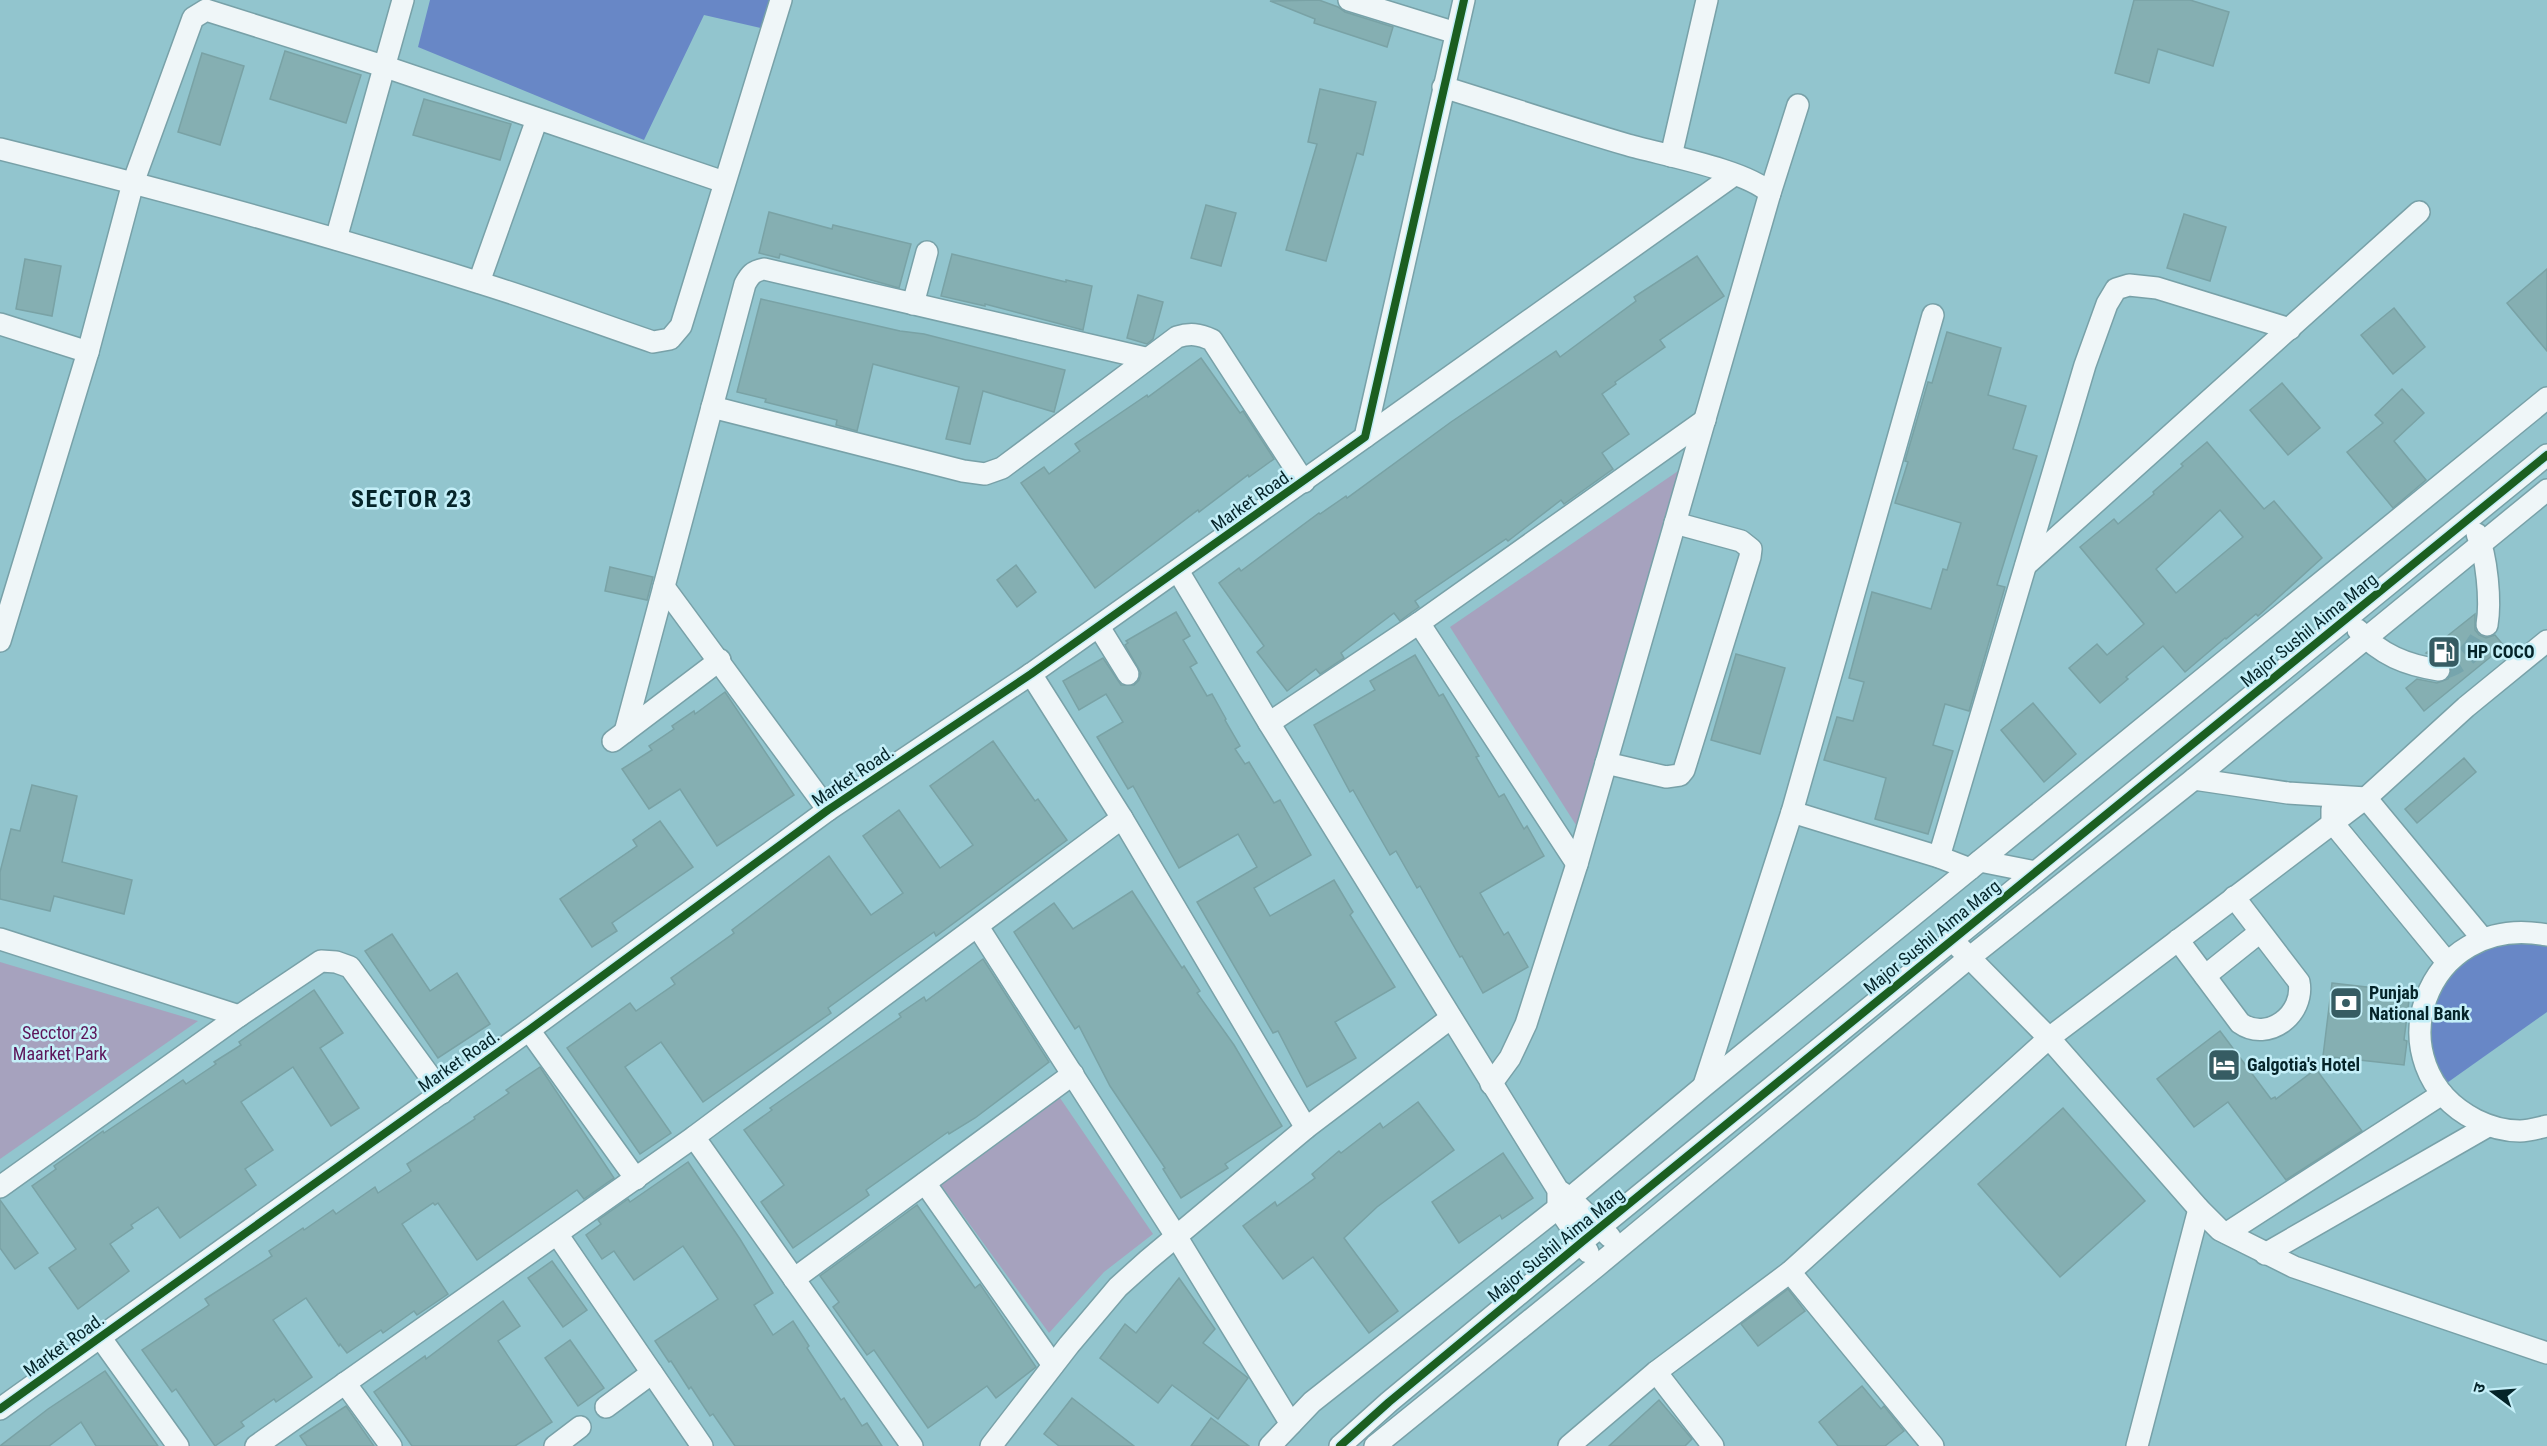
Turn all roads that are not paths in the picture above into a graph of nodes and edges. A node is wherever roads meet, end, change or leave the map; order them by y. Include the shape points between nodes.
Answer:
1 (403, 0) edge
2 (781, 0) edge
3 (1349, 0) edge
4 (1464, 0) edge
5 (1707, 0) edge
6 (1456, 33) junction
7 (383, 66) junction
8 (1443, 87) junction
9 (1798, 105) dead end
10 (537, 119) junction
11 (0, 149) edge
12 (1671, 156) junction
13 (1734, 175) junction
14 (724, 182) junction
15 (133, 183) junction
16 (1770, 193) junction
17 (2419, 213) dead end
18 (336, 239) junction
19 (927, 252) dead end
20 (479, 282) junction
21 (913, 304) junction
22 (1933, 315) dead end
23 (0, 324) edge
24 (2290, 329) junction
25 (88, 352) junction
26 (1145, 358) junction
27 (2547, 398) edge
28 (712, 407) junction
29 (1705, 420) junction
30 (1365, 437) junction
31 (2547, 455) edge
32 (1304, 482) junction
33 (2547, 490) edge
34 (2470, 518) junction
35 (1675, 523) junction
36 (2481, 544) junction
37 (2026, 565) junction
38 (1178, 570) junction
39 (664, 587) junction
40 (2347, 618) junction
41 (1419, 623) junction
42 (2487, 625) tunnel mouth
43 (1099, 627) junction
44 (2366, 639) junction
45 (0, 641) edge
46 (2547, 641) edge
47 (720, 660) junction
48 (2439, 670) tunnel mouth
49 (1031, 674) junction
50 (1128, 675) dead end
51 (1269, 723) junction
52 (1606, 763) junction
53 (2194, 779) junction
54 (2332, 796) junction
55 (2366, 798) junction
56 (828, 810) junction
57 (1792, 812) junction
58 (1122, 818) junction
59 (2332, 822) junction
60 (1939, 857) junction
61 (1577, 864) junction
62 (1975, 865) junction
63 (2035, 872) junction
64 (2234, 897) junction
65 (978, 927) junction
66 (2260, 932) junction
67 (2547, 934) edge
68 (2482, 938) junction
69 (0, 939) edge
70 (1952, 940) junction
71 (2178, 940) junction
72 (1969, 958) junction
73 (2446, 962) junction
74 (2205, 976) junction
75 (239, 1016) junction
76 (1451, 1018) junction
77 (530, 1030) junction
78 (2049, 1038) junction
79 (1073, 1074) junction
80 (1491, 1084) junction
81 (1704, 1086) junction
82 (442, 1093) junction
83 (2442, 1094) junction
84 (2488, 1126) junction
85 (2547, 1126) edge
86 (1306, 1128) junction
87 (694, 1137) junction
88 (636, 1179) junction
89 (924, 1183) junction
90 (0, 1187) edge
91 (1562, 1199) junction
92 (2199, 1209) junction
93 (1602, 1226) junction
94 (2227, 1233) junction
95 (557, 1234) junction
96 (1176, 1236) junction
97 (1582, 1242) junction
98 (1619, 1248) junction
99 (2265, 1254) junction
100 (1597, 1266) junction
101 (1790, 1272) junction
102 (794, 1279) junction
103 (100, 1337) junction
104 (2547, 1353) edge
105 (1053, 1365) junction
106 (1656, 1372) junction
107 (652, 1373) junction
108 (345, 1383) junction
109 (606, 1407) dead end
110 (0, 1409) edge
111 (1291, 1424) junction
112 (580, 1427) dead end
113 (178, 1446) edge
114 (256, 1446) edge
115 (391, 1446) edge
116 (555, 1446) edge
117 (702, 1446) edge
118 (912, 1446) edge
119 (991, 1446) edge
120 (1270, 1446) edge
121 (1340, 1446) edge
122 (1375, 1446) edge
123 (1569, 1446) edge
124 (1713, 1446) edge
125 (1933, 1446) edge
126 (2138, 1446) edge

1 - 7 street
2 - 14 street
3 - 6 street
4 - 6 street
5 - 12 street
6 - 8 street
7 - 10 street
7 - 15 street via 206,10 193,18 184,38
7 - 18 street
8 - 12 street
8 - 30 street
9 - 16 street
10 - 14 street
10 - 20 street
11 - 15 street
12 - 13 street
13 - 16 street via 1755,182
13 - 30 street, Market Road.
14 - 20 street via 681,326 670,339 653,342
15 - 18 street
15 - 25 street
16 - 29 street
17 - 24 street
18 - 20 street
19 - 21 street
21 - 26 street
21 - 28 street via 764,269 755,271 745,284
22 - 57 street
23 - 25 street
24 - 37 street
24 - 37 street via 2157,288 2129,285 2116,289 2085,365
25 - 45 street
26 - 28 street via 1002,468 985,474
26 - 32 street via 1187,333 1212,339
27 - 62 street
28 - 39 street
29 - 35 street
29 - 41 street
30 - 32 street, Market Road.
31 - 34 street, Major Sushil Aima Marg
32 - 38 street, Market Road.
33 - 36 street
34 - 36 street
34 - 40 street, Major Sushil Aima Marg
35 - 52 street
35 - 52 street via 1741,541 1751,549 1750,557 1680,776 1666,777
36 - 42 street via 2489,611
36 - 44 street
37 - 60 street
38 - 43 street, Market Road.
38 - 51 street
39 - 47 street
39 - 47 street via 619,736
40 - 44 street
40 - 63 street, Major Sushil Aima Marg
41 - 51 street
41 - 61 street
43 - 49 street, Market Road.
43 - 50 street
44 - 48 street via 2405,663
44 - 53 street
46 - 55 street via 2466,707
47 - 56 street
49 - 56 street, Market Road.
49 - 58 street
51 - 76 street
52 - 61 street
53 - 54 street
53 - 72 street
54 - 55 street
54 - 59 street
55 - 59 street
55 - 68 street
56 - 77 street, Market Road.
57 - 60 street
57 - 81 street
58 - 65 street
58 - 86 street
59 - 64 street
59 - 73 street
60 - 62 street
61 - 80 street via 1520,1038
62 - 63 street
62 - 81 street
63 - 70 street, Major Sushil Aima Marg
64 - 66 street
64 - 71 street
65 - 79 street
65 - 87 street
66 - 74 street
66 - 74 street via 2299,981 2301,991 2291,1016 2273,1028 2248,1029
67 - 68 street via 2513,931
68 - 73 street
69 - 75 street
70 - 72 street
70 - 93 street, Major Sushil Aima Marg
71 - 74 street
71 - 78 street
72 - 78 street
72 - 98 street
73 - 83 street via 2430,986 2421,1013 2420,1042 2428,1070
75 - 82 street via 321,961 350,967
75 - 90 street
76 - 80 street
76 - 86 street
77 - 82 street, Market Road.
77 - 88 street
78 - 92 street
78 - 101 street
79 - 89 street
79 - 96 street
80 - 91 street
81 - 91 street
82 - 103 street, Market Road.
83 - 84 street via 2463,1113
83 - 94 street
84 - 85 street via 2519,1131
84 - 99 street
86 - 96 street
87 - 88 street
87 - 102 street
88 - 95 street
89 - 102 street
89 - 105 street
91 - 93 street
91 - 97 street
91 - 111 street via 1312,1402
92 - 94 street
92 - 126 street
93 - 97 street, Major Sushil Aima Marg
93 - 98 street
94 - 99 street
95 - 107 street
95 - 108 street
96 - 105 street via 1118,1287
96 - 111 street
97 - 100 street
97 - 121 street, Major Sushil Aima Marg
98 - 100 street
99 - 104 street
100 - 122 street
101 - 106 street
101 - 125 street
102 - 118 street
103 - 110 street, Market Road.
103 - 113 street
105 - 119 street
106 - 123 street
106 - 124 street
107 - 109 street
107 - 117 street
108 - 114 street
108 - 115 street
111 - 120 street
112 - 116 street

